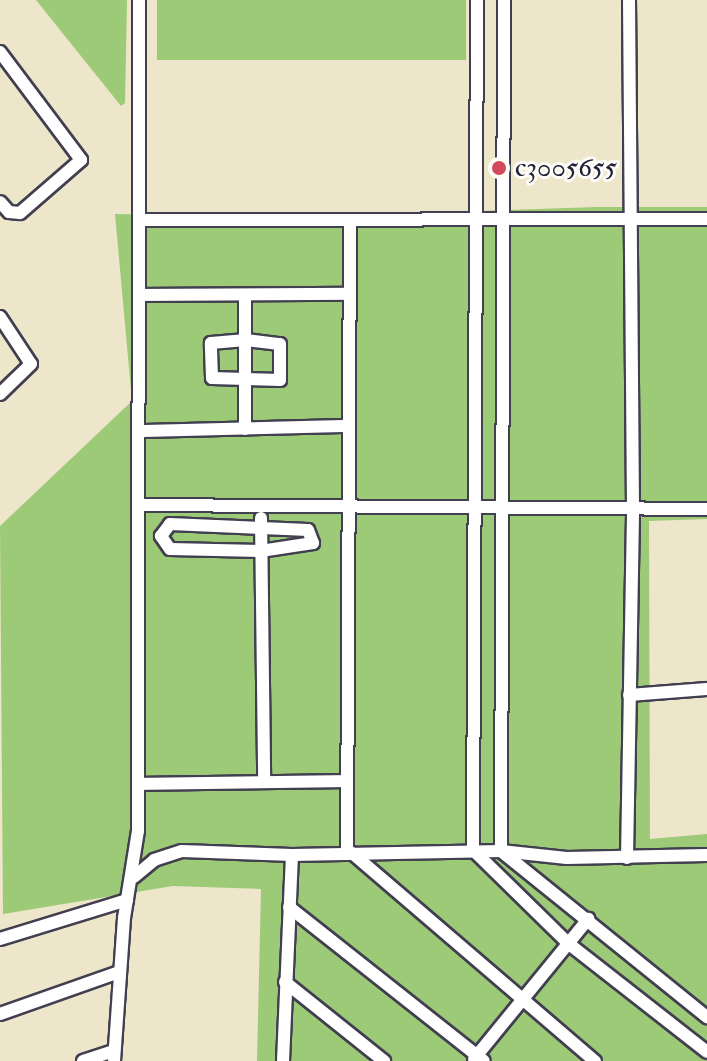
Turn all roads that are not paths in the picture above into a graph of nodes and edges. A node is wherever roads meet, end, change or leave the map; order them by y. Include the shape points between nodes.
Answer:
1 (139, 0) edge
2 (477, 0) edge
3 (504, 0) edge
4 (629, 0) edge
5 (0, 52) edge
6 (0, 202) edge
7 (707, 219) edge
8 (141, 220) junction
9 (630, 220) junction
10 (350, 221) junction
11 (507, 221) junction
12 (477, 223) junction
13 (350, 294) junction
14 (139, 295) junction
15 (245, 296) junction
16 (0, 317) edge
17 (246, 340) junction
18 (246, 380) junction
19 (0, 394) edge
20 (347, 426) junction
21 (245, 429) junction
22 (140, 431) junction
23 (141, 505) junction
24 (260, 506) junction
25 (506, 506) junction
26 (346, 507) junction
27 (476, 508) junction
28 (633, 508) junction
29 (707, 509) edge
30 (261, 524) junction
31 (261, 551) junction
32 (707, 689) edge
33 (629, 695) junction
34 (344, 781) junction
35 (264, 782) junction
36 (139, 784) junction
37 (473, 850) junction
38 (501, 851) junction
39 (349, 854) junction
40 (292, 855) junction
41 (707, 855) edge
42 (627, 858) junction
43 (134, 877) junction
44 (127, 900) junction
45 (289, 907) junction
46 (588, 919) junction
47 (0, 939) edge
48 (569, 944) junction
49 (119, 972) junction
50 (285, 982) junction
51 (519, 1000) junction
52 (0, 1014) edge
53 (707, 1017) edge
54 (707, 1052) edge
55 (114, 1056) edge
56 (478, 1059) edge
57 (83, 1061) edge
58 (283, 1061) edge
59 (384, 1061) edge
60 (595, 1061) edge

1 - 8 street
2 - 12 street
3 - 11 street
4 - 9 street
5 - 6 street via 81,160 20,213 9,212
7 - 9 street
8 - 10 street
8 - 14 street
9 - 11 street
9 - 28 street
10 - 12 street
10 - 13 street
11 - 12 street
11 - 25 street
12 - 27 street
13 - 15 street
13 - 20 street
14 - 15 street
14 - 22 street
15 - 17 street
16 - 19 street via 31,364
17 - 18 street
17 - 18 street via 280,344 283,370 278,381
17 - 18 street via 215,341 209,348 213,379
18 - 21 street
20 - 21 street
20 - 26 street
21 - 22 street
22 - 23 street
23 - 24 street
23 - 36 street
24 - 26 street
24 - 30 street
25 - 27 street
25 - 28 street
25 - 38 street
26 - 27 street
26 - 34 street
27 - 37 street
28 - 29 street
28 - 33 street
30 - 31 street
30 - 31 street via 308,530 313,543
30 - 31 street via 170,524 161,536 170,549
31 - 35 street
32 - 33 street
33 - 42 street
34 - 35 street
34 - 39 street
35 - 36 street
36 - 43 street
37 - 38 street
37 - 39 street
37 - 48 street
38 - 42 street
38 - 46 street
39 - 40 street
39 - 51 street
40 - 43 street via 182,851 154,860
40 - 45 street
41 - 42 street
43 - 44 street
44 - 47 street
44 - 49 street
45 - 50 street
45 - 56 street
46 - 48 street
46 - 53 street
48 - 51 street
48 - 54 street
49 - 52 street
49 - 55 street
50 - 58 street
50 - 59 street
51 - 56 street
51 - 60 street
55 - 57 street

